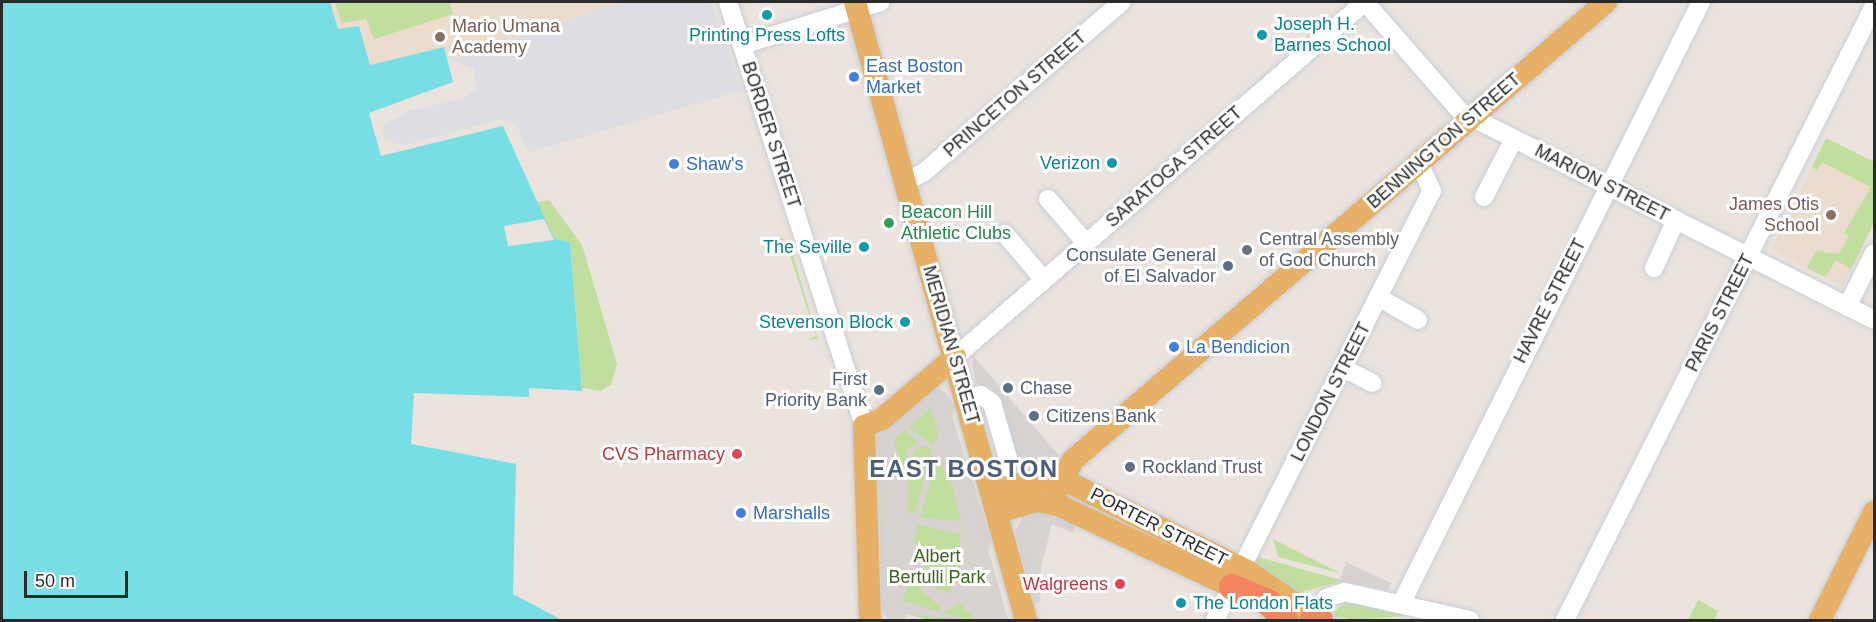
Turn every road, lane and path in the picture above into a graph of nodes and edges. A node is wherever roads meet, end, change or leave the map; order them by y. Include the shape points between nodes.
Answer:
1 (728, 2) edge
2 (881, 2) edge
3 (1122, 2) edge
4 (1365, 2) edge
5 (1606, 2) edge
6 (1701, 2) edge
7 (1875, 6) edge
8 (857, 7) edge
9 (742, 45) junction
10 (1471, 117) junction
11 (1514, 139) junction
12 (1419, 163) junction
13 (905, 182) junction
14 (1608, 186) junction
15 (1484, 197) dead end
16 (1048, 199) dead end
17 (1676, 220) junction
18 (1005, 234) dead end
19 (1086, 243) junction
20 (1875, 253) edge
21 (1748, 257) junction
22 (1654, 268) dead end
23 (1044, 280) junction
24 (1378, 297) junction
25 (1848, 307) junction
26 (1418, 320) dead end
27 (1875, 320) edge
28 (955, 357) junction
29 (1343, 368) junction
30 (1372, 383) dead end
31 (864, 426) junction
32 (1060, 480) junction
33 (994, 501) junction
34 (1052, 503) junction
35 (1875, 512) edge
36 (1236, 578) junction
37 (1402, 602) junction
38 (1316, 620) edge
39 (870, 621) edge
40 (1026, 621) edge
41 (1215, 621) edge
42 (1285, 621) edge
43 (1470, 621) edge
44 (1565, 621) edge
45 (1820, 621) edge

1 - 9 street, BORDER STREET
2 - 8 street
3 - 13 street, PRINCETON STREET via 923,173
4 - 10 street, MARION STREET via 1453,106
4 - 19 street, SARATOGA STREET
5 - 10 main road, BENNINGTON STREET
6 - 14 street, HAVRE STREET
7 - 21 street, PARIS STREET
8 - 9 street
8 - 13 main road, MERIDIAN STREET
9 - 31 street, BORDER STREET
10 - 11 street, MARION STREET
10 - 12 main road, BENNINGTON STREET
11 - 14 street, MARION STREET
11 - 15 street
12 - 24 street, LONDON STREET via 1432,191
12 - 32 main road, BENNINGTON STREET via 1073,460
13 - 28 main road, MERIDIAN STREET
14 - 17 street, MARION STREET
14 - 37 street, HAVRE STREET
16 - 19 street
17 - 21 street, MARION STREET
17 - 22 street
18 - 23 street
19 - 23 street, SARATOGA STREET
20 - 25 street
21 - 25 street, MARION STREET
21 - 44 street, PARIS STREET
23 - 28 street, SARATOGA STREET
24 - 26 street
24 - 29 street, LONDON STREET
25 - 27 street, MARION STREET
28 - 31 main road via 882,419
28 - 33 main road, MERIDIAN STREET
29 - 30 street
29 - 36 street, LONDON STREET
31 - 39 main road, BORDER STREET
32 - 33 main road
32 - 34 main road, BENNINGTON STREET
32 - 36 main road, PORTER STREET
33 - 34 main road
33 - 40 main road, MERIDIAN STREET
34 - 36 main road, PORTER STREET
35 - 45 main road
36 - 38 main road, PORTER STREET
36 - 41 street, LONDON STREET
36 - 42 highway
37 - 38 street via 1339,592 1324,600
37 - 43 street

